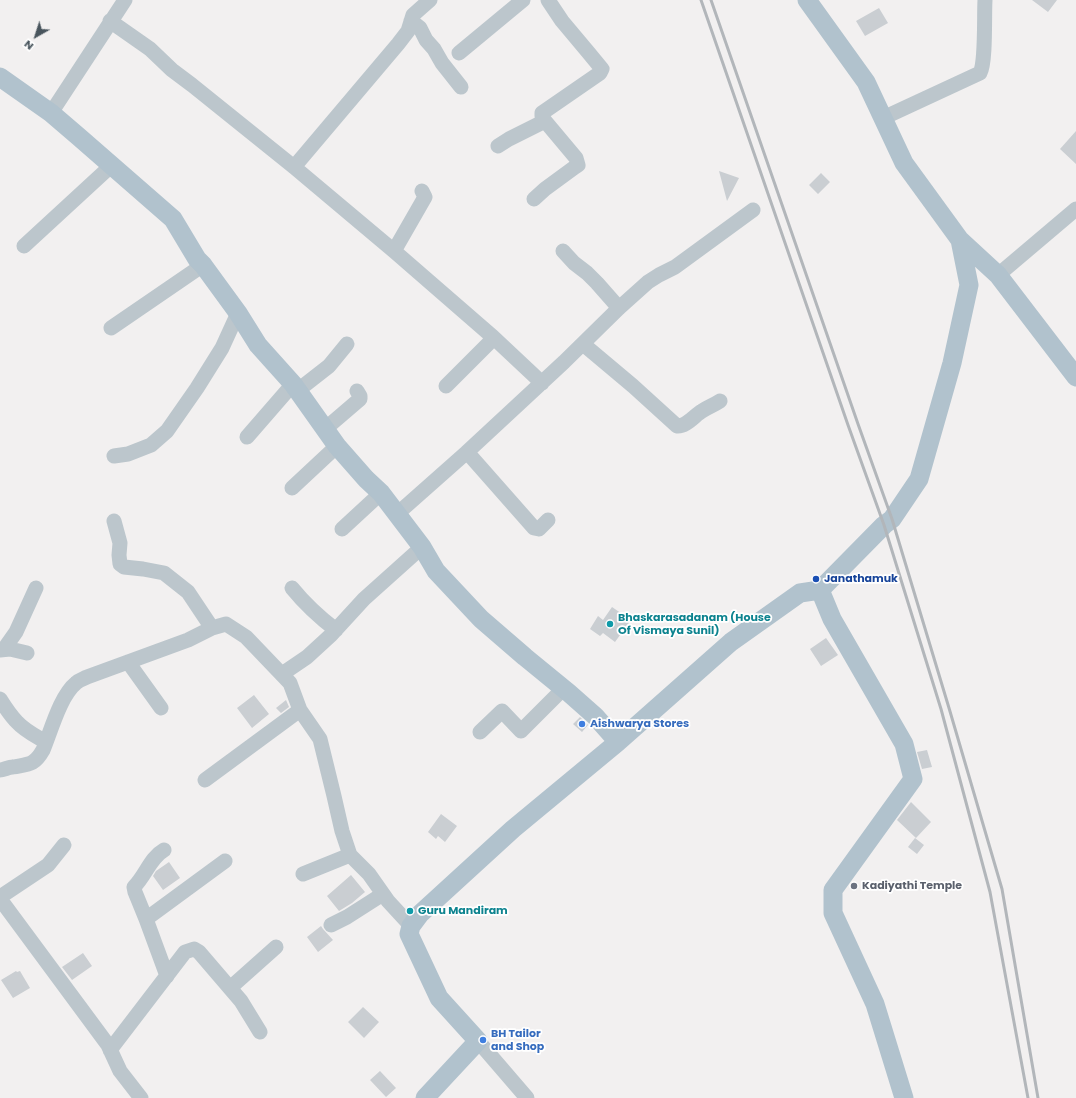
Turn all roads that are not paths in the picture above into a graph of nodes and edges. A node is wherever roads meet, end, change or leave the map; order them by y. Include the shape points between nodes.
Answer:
1 (125, 0) edge
2 (430, 0) edge
3 (522, 0) edge
4 (548, 0) edge
5 (807, 0) edge
6 (985, 0) edge
7 (110, 21) junction
8 (411, 21) junction
9 (459, 53) dead end
10 (0, 77) edge
11 (461, 87) dead end
12 (51, 113) junction
13 (884, 118) junction
14 (545, 121) junction
15 (498, 146) dead end
16 (112, 165) junction
17 (294, 167) junction
18 (422, 191) dead end
19 (534, 199) dead end
20 (1076, 209) edge
21 (753, 210) dead end
22 (960, 240) junction
23 (24, 246) dead end
24 (394, 251) junction
25 (563, 251) dead end
26 (203, 265) junction
27 (998, 275) junction
28 (619, 308) junction
29 (238, 313) junction
30 (111, 328) dead end
31 (493, 337) junction
32 (347, 344) dead end
33 (583, 344) junction
34 (1076, 378) edge
35 (542, 383) junction
36 (446, 386) dead end
37 (295, 388) junction
38 (358, 391) dead end
39 (720, 401) dead end
40 (325, 429) junction
41 (247, 437) dead end
42 (337, 446) junction
43 (467, 452) junction
44 (114, 456) dead end
45 (292, 488) dead end
46 (381, 493) junction
47 (397, 514) junction
48 (548, 520) dead end
49 (114, 521) dead end
50 (342, 529) dead end
51 (422, 547) junction
52 (36, 588) dead end
53 (292, 588) dead end
54 (820, 590) junction
55 (212, 628) junction
56 (336, 630) junction
57 (2, 650) edge
58 (27, 653) dead end
59 (128, 662) junction
60 (282, 674) junction
61 (564, 688) junction
62 (0, 699) edge
63 (161, 708) dead end
64 (300, 710) junction
65 (480, 732) dead end
66 (46, 742) junction
67 (618, 742) junction
68 (0, 770) edge
69 (205, 780) dead end
70 (64, 845) dead end
71 (164, 850) dead end
72 (350, 855) junction
73 (225, 861) dead end
74 (303, 874) dead end
75 (383, 894) junction
76 (0, 898) edge
77 (146, 919) junction
78 (331, 925) dead end
79 (411, 926) junction
80 (276, 947) dead end
81 (167, 976) junction
82 (230, 988) junction
83 (260, 1032) dead end
84 (478, 1041) junction
85 (110, 1050) junction
86 (141, 1098) edge
87 (425, 1098) edge
88 (527, 1098) edge
89 (904, 1098) edge

1 - 7 street
2 - 8 street via 413,15
3 - 9 street
4 - 14 street via 602,69 600,74 542,114
5 - 13 main road via 866,82
6 - 13 street via 984,54 980,73
7 - 12 street
7 - 17 street via 150,49 172,70
8 - 11 street via 420,28
8 - 17 street via 408,31 398,44
10 - 12 main road
12 - 16 main road
13 - 22 main road via 904,163
14 - 15 street
14 - 19 street via 576,158 578,165
16 - 23 street
16 - 26 main road via 172,220
17 - 24 street
18 - 24 street via 425,197
20 - 27 street
21 - 28 street via 675,267 648,282
22 - 27 main road
22 - 54 main road via 968,285 952,362 919,479 892,519
24 - 31 street
25 - 28 street
26 - 29 main road
26 - 30 street
27 - 34 main road
28 - 33 street
29 - 37 main road via 258,345
29 - 44 street via 222,348 167,431 151,445 128,454
31 - 35 street
31 - 36 street
32 - 37 street via 329,366
33 - 35 street
33 - 39 street via 677,426
35 - 43 street
37 - 40 main road
37 - 41 street
38 - 40 street via 360,399
40 - 42 main road
42 - 45 street
42 - 46 main road
43 - 47 street
43 - 48 street via 534,528 538,529
46 - 47 main road
46 - 50 street
47 - 51 main road
49 - 55 street via 120,543 120,564 124,567 164,573 188,592
51 - 56 street via 364,599
51 - 61 main road via 436,571 481,619
52 - 57 street via 16,632
53 - 56 street via 308,607
54 - 67 main road via 800,593 731,642
54 - 89 main road via 832,619 904,744 913,779 833,890 833,913 875,1004
55 - 59 street via 188,640
55 - 60 street via 226,624 239,632
56 - 60 street via 307,657
57 - 58 street
59 - 63 street
59 - 66 street via 76,682 63,698
60 - 64 street via 290,683
61 - 65 street via 520,731 502,711
61 - 67 main road via 595,716
62 - 66 street via 17,723
64 - 69 street
64 - 72 street via 320,739
66 - 68 street via 34,762
67 - 79 main road via 514,828 420,914
70 - 76 street via 48,865
71 - 77 street via 152,860 144,876 134,887
72 - 74 street
72 - 75 street via 369,874
73 - 77 street
75 - 78 street
75 - 79 street
76 - 85 street
77 - 81 street
79 - 84 main road via 409,934 439,998
80 - 82 street
81 - 82 street via 185,952 194,949
81 - 85 street
82 - 83 street
84 - 87 main road
84 - 88 street
85 - 86 street via 120,1071

